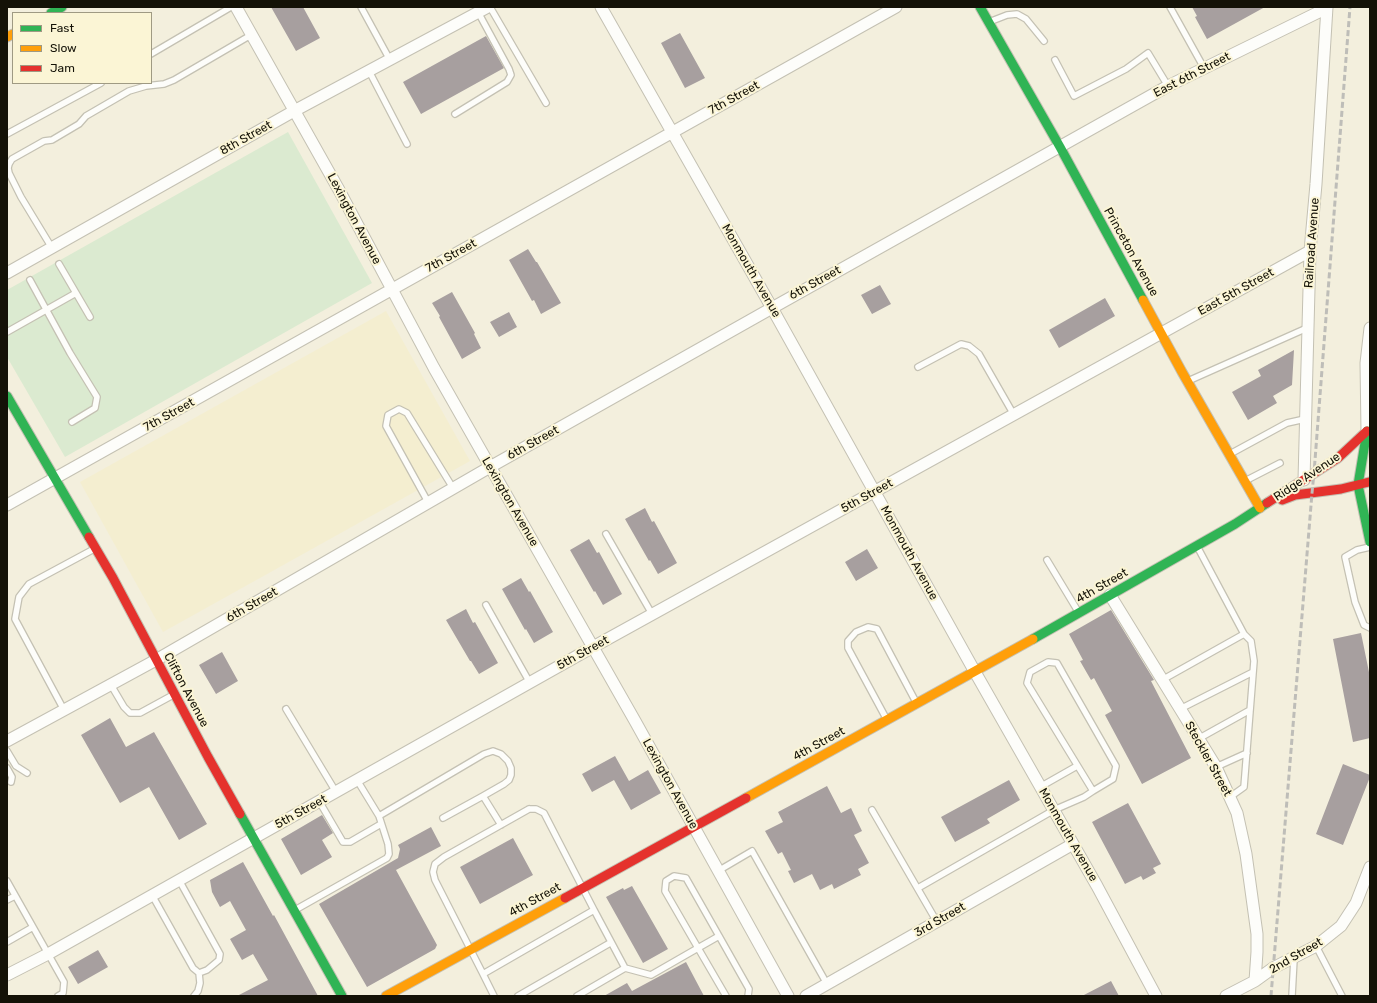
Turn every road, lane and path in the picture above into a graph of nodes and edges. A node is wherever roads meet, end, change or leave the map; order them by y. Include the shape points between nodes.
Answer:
1 (62, 7) edge
2 (231, 7) edge
3 (236, 7) edge
4 (360, 7) edge
5 (601, 7) edge
6 (896, 7) edge
7 (980, 7) edge
8 (1170, 7) edge
9 (1327, 7) edge
10 (485, 9) edge
11 (53, 12) edge
12 (989, 22) junction
13 (251, 35) junction
14 (1044, 41) dead end
15 (152, 53) edge
16 (390, 60) junction
17 (1055, 60) dead end
18 (1204, 68) junction
19 (369, 71) junction
20 (99, 84) edge
21 (1168, 86) junction
22 (546, 103) dead end
23 (294, 111) junction
24 (455, 114) dead end
25 (672, 132) junction
26 (7, 134) edge
27 (407, 144) dead end
28 (1060, 147) junction
29 (52, 248) junction
30 (1310, 251) junction
31 (59, 264) dead end
32 (7, 273) edge
33 (30, 280) dead end
34 (392, 290) junction
35 (76, 293) junction
36 (772, 308) junction
37 (46, 310) junction
38 (90, 317) dead end
39 (1307, 328) junction
40 (1370, 328) edge
41 (7, 332) edge
42 (1161, 333) junction
43 (918, 367) dead end
44 (1187, 381) junction
45 (7, 396) edge
46 (1014, 415) junction
47 (1305, 419) junction
48 (72, 422) dead end
49 (1368, 429) edge
50 (1229, 454) junction
51 (1280, 463) dead end
52 (490, 467) junction
53 (54, 479) junction
54 (1304, 480) junction
55 (1245, 482) junction
56 (1370, 482) edge
57 (1358, 485) junction
58 (453, 488) junction
59 (875, 492) junction
60 (428, 502) junction
61 (7, 506) edge
62 (1260, 508) junction
63 (606, 534) dead end
64 (1370, 542) edge
65 (1197, 546) junction
66 (1370, 547) edge
67 (95, 548) junction
68 (1046, 560) dead end
69 (1110, 595) junction
70 (486, 605) dead end
71 (1079, 613) junction
72 (652, 614) junction
73 (1370, 628) edge
74 (1244, 634) junction
75 (592, 647) junction
76 (156, 660) junction
77 (975, 672) junction
78 (1253, 672) junction
79 (1162, 680) junction
80 (530, 683) junction
81 (111, 685) junction
82 (175, 695) junction
83 (917, 704) junction
84 (286, 709) dead end
85 (1180, 709) junction
86 (64, 710) junction
87 (1250, 710) junction
88 (887, 720) junction
89 (1198, 739) junction
90 (7, 741) edge
91 (7, 751) edge
92 (1247, 753) junction
93 (1077, 766) junction
94 (1216, 767) junction
95 (7, 768) edge
96 (27, 773) dead end
97 (357, 780) junction
98 (11, 782) dead end
99 (1040, 787) junction
100 (1093, 791) junction
101 (336, 792) junction
102 (483, 796) junction
103 (1230, 797) junction
104 (319, 801) junction
105 (872, 810) dead end
106 (1054, 810) junction
107 (379, 816) junction
108 (443, 818) dead end
109 (381, 824) junction
110 (501, 825) junction
111 (694, 827) junction
112 (254, 838) junction
113 (1073, 844) junction
114 (1370, 867) edge
115 (718, 871) junction
116 (179, 880) junction
117 (7, 881) edge
118 (583, 888) junction
119 (918, 888) junction
120 (15, 896) junction
121 (152, 896) junction
122 (7, 900) edge
123 (294, 910) junction
124 (594, 910) junction
125 (937, 922) junction
126 (33, 927) junction
127 (719, 936) junction
128 (7, 942) edge
129 (610, 943) junction
130 (1316, 946) junction
131 (698, 948) junction
132 (470, 950) junction
133 (48, 954) junction
134 (1294, 959) junction
135 (625, 968) junction
136 (199, 973) junction
137 (483, 974) junction
138 (7, 975) edge
139 (1255, 981) junction
140 (827, 984) junction
141 (58, 996) edge
142 (194, 996) edge
143 (342, 996) edge
144 (386, 996) edge
145 (494, 996) edge
146 (518, 996) edge
147 (577, 996) edge
148 (726, 996) edge
149 (748, 996) edge
150 (788, 996) edge
151 (806, 996) edge
152 (1156, 996) edge
153 (1226, 996) edge
154 (1292, 996) edge
155 (1342, 996) edge

1 - 11 street
2 - 15 lane
3 - 13 street, Lexington Avenue
4 - 16 lane
5 - 25 street, Monmouth Avenue
6 - 25 street, 7th Street
7 - 12 street, Princeton Avenue
8 - 18 lane
9 - 18 street, East 6th Street
9 - 30 street, Railroad Avenue
10 - 16 street, 8th Street
10 - 22 lane
10 - 24 lane via 510,76 507,82
12 - 14 lane via 1017,14 1026,19
12 - 28 street, Princeton Avenue
13 - 23 street, Lexington Avenue
13 - 29 lane via 174,80 129,91 52,140 44,141 12,159 8,173
16 - 19 street, 8th Street
17 - 21 lane via 1074,96 1126,69 1148,53
18 - 21 street, East 6th Street
19 - 23 street, 8th Street
19 - 27 lane
20 - 26 lane
21 - 28 street, East 6th Street
23 - 29 street, 8th Street
23 - 34 street, Lexington Avenue
25 - 34 street, 7th Street
25 - 36 street, Monmouth Avenue
28 - 36 street, 6th Street
28 - 42 street, Princeton Avenue
29 - 32 street, 8th Street
30 - 39 street, Railroad Avenue
30 - 42 street, East 5th Street
31 - 35 lane
33 - 37 lane
34 - 52 street, Lexington Avenue
34 - 53 street, 7th Street
35 - 37 lane
35 - 38 lane
36 - 52 street, 6th Street
36 - 59 street, Monmouth Avenue
37 - 41 lane
37 - 48 lane via 97,397 95,408
39 - 44 lane
39 - 47 street, Railroad Avenue
40 - 49 street via 1366,362
42 - 44 street, Princeton Avenue
42 - 46 street, 5th Street
43 - 46 lane via 960,344 969,346 979,354
44 - 50 street, Princeton Avenue
45 - 53 street, Clifton Avenue
46 - 59 street, 5th Street
47 - 50 lane via 1287,423
47 - 54 street, Railroad Avenue
49 - 54 street, Ridge Avenue via 1338,458
49 - 57 street
50 - 55 street, Princeton Avenue
51 - 55 lane
52 - 58 street, 6th Street
52 - 75 street, Lexington Avenue
53 - 61 street, 7th Street
53 - 67 street, Clifton Avenue
54 - 62 street, Ridge Avenue
55 - 62 street, Princeton Avenue
56 - 57 street
57 - 62 street via 1295,495
57 - 64 street
58 - 60 street, 6th Street
58 - 60 lane via 407,413 398,409 388,415 386,426
59 - 72 street, 5th Street
59 - 77 street, Monmouth Avenue
60 - 76 street, 6th Street
62 - 65 street, 4th Street
63 - 72 lane
65 - 69 street, 4th Street
65 - 74 lane
66 - 73 lane via 1357,550 1345,557 1354,602 1364,625
67 - 76 street, Clifton Avenue
67 - 86 lane via 29,584 19,597 15,619
68 - 71 lane
69 - 71 street, 4th Street
69 - 79 street, Steckler Street
70 - 80 lane
71 - 77 street, 4th Street
72 - 75 street, 5th Street
74 - 78 lane via 1251,640
74 - 79 lane
75 - 80 street, 5th Street
75 - 111 street, Lexington Avenue
76 - 81 street, 6th Street
76 - 82 street, Clifton Avenue
77 - 83 street, 4th Street
77 - 99 street, Monmouth Avenue
78 - 85 lane
78 - 87 lane
79 - 85 street, Steckler Street
80 - 97 street, 5th Street
81 - 82 lane via 130,713 140,713
81 - 86 street, 6th Street
82 - 112 street, Clifton Avenue
83 - 88 street, 4th Street
83 - 88 lane via 877,629 868,627 856,632 848,641 848,648
84 - 101 lane
85 - 89 street, Steckler Street
86 - 90 street, 6th Street
87 - 89 lane
87 - 92 lane
88 - 111 street, 4th Street
89 - 94 street, Steckler Street
91 - 96 lane via 16,766
92 - 94 lane
92 - 103 lane via 1244,787
93 - 99 lane
93 - 100 lane
93 - 100 lane via 1027,683 1030,672 1048,662 1057,663 1116,766 1113,779
94 - 103 street, Steckler Street
95 - 98 lane via 12,777
97 - 101 street, 5th Street
97 - 107 lane
99 - 106 street, Monmouth Avenue
100 - 106 lane
101 - 104 street, 5th Street
102 - 107 lane via 504,784 511,775 508,761 494,751 484,754
102 - 108 lane
102 - 110 lane
103 - 139 street, Steckler Street via 1237,813 1246,854 1257,934
104 - 109 lane via 343,842 350,842
104 - 112 street, 5th Street
105 - 119 lane
106 - 113 street, Monmouth Avenue
106 - 119 lane
107 - 109 lane
109 - 123 lane via 388,844 387,858
110 - 118 lane via 529,809 544,813
110 - 132 lane via 435,864 435,880
111 - 115 street, Lexington Avenue
111 - 118 street, 4th Street
112 - 116 street, 5th Street
112 - 123 street, Clifton Avenue
113 - 125 street, 3rd Street
113 - 152 street, Monmouth Avenue
114 - 130 street, 2nd Street via 1356,903 1341,926
115 - 140 lane via 752,851
115 - 150 street, Lexington Avenue
116 - 121 street, 5th Street
116 - 136 lane via 220,954 215,965
117 - 120 lane
118 - 124 lane
118 - 132 street, 4th Street
119 - 125 lane
120 - 122 lane
120 - 126 lane
121 - 133 street, 5th Street
121 - 136 lane via 193,968
123 - 143 street, Clifton Avenue
124 - 129 lane
124 - 137 lane
125 - 140 street, 3rd Street
126 - 128 lane
126 - 133 lane
127 - 131 lane
127 - 131 lane via 686,878 674,876 666,881 665,891
127 - 149 lane via 749,989
129 - 135 lane
129 - 146 lane
130 - 134 street, 2nd Street
130 - 155 lane
131 - 135 lane via 651,975
131 - 148 lane
132 - 137 lane
132 - 144 street, 4th Street
133 - 138 street, 5th Street
133 - 141 lane via 64,982 63,993
134 - 139 street, 2nd Street via 1273,968
134 - 154 lane
135 - 147 lane
136 - 142 lane via 200,983
137 - 145 lane
139 - 153 street
140 - 151 street, 3rd Street

